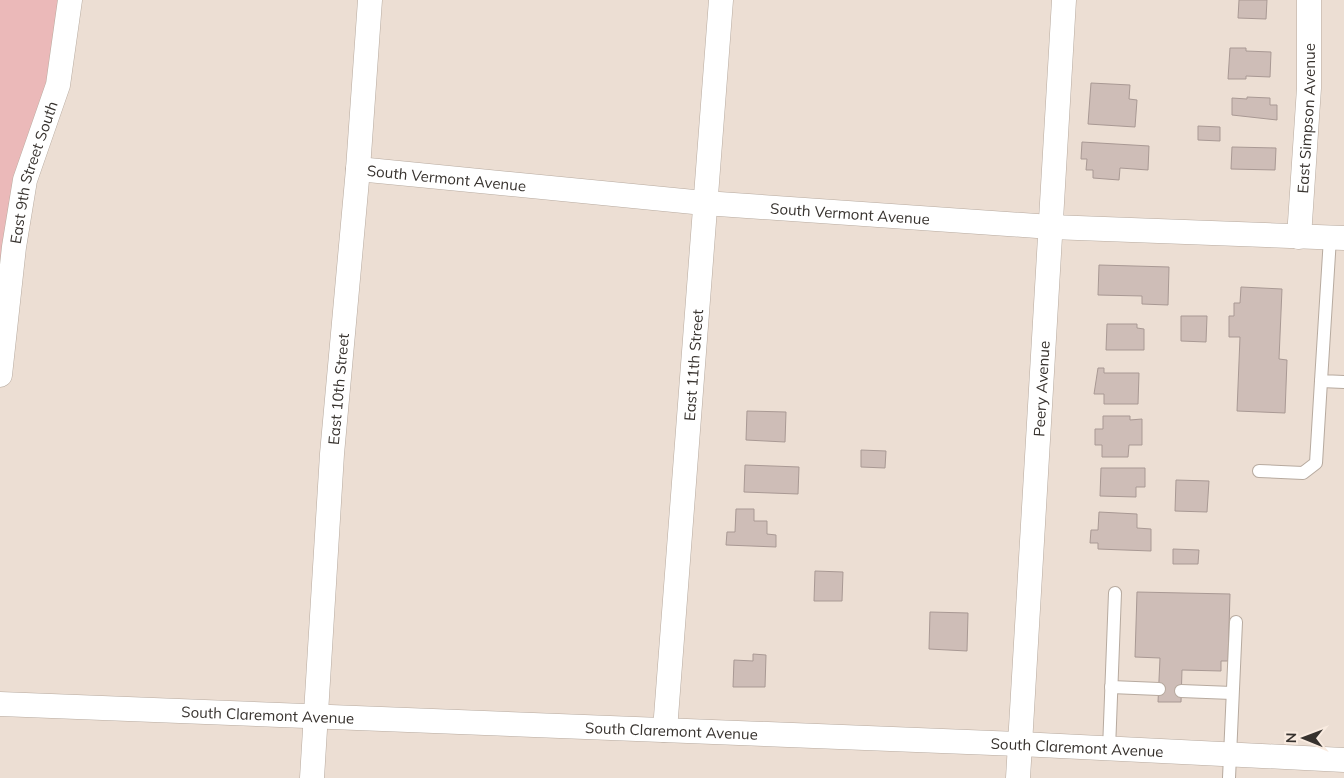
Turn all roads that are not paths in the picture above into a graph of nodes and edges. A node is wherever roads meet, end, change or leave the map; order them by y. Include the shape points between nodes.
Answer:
1 (70, 0) edge
2 (370, 0) edge
3 (720, 0) edge
4 (1064, 0) edge
5 (1309, 0) edge
6 (358, 170) junction
7 (704, 203) junction
8 (1051, 227) junction
9 (1299, 237) junction
10 (1337, 238) edge
11 (0, 375) edge
12 (1321, 381) junction
13 (1344, 382) edge
14 (1260, 471) dead end
15 (1115, 593) dead end
16 (1236, 622) dead end
17 (1111, 687) junction
18 (1159, 690) dead end
19 (1181, 691) dead end
20 (1232, 693) junction
21 (0, 704) edge
22 (316, 716) junction
23 (664, 730) junction
24 (1020, 744) junction
25 (1109, 749) junction
26 (1230, 754) junction
27 (1344, 760) edge
28 (312, 778) edge
29 (1018, 778) edge
30 (1229, 778) edge

1 - 11 street, East 9th Street South via 58,85 25,180
2 - 6 street, East 10th Street
3 - 7 street, East 11th Street
4 - 8 street, Peery Avenue
5 - 9 street, East Simpson Avenue via 1309,88
6 - 7 street, South Vermont Avenue
6 - 22 street, East 10th Street via 332,454
7 - 8 street, South Vermont Avenue
7 - 23 street, East 11th Street
8 - 9 street, South Vermont Avenue
8 - 24 street, Peery Avenue
9 - 10 street, South Vermont Avenue
10 - 12 lane
12 - 13 lane
12 - 14 lane via 1316,463 1303,473
15 - 17 lane
16 - 20 lane
17 - 18 lane
17 - 25 lane
19 - 20 lane
20 - 26 lane
21 - 22 street, South Claremont Avenue
22 - 23 street, South Claremont Avenue
22 - 28 street, East 10th Street
23 - 24 street, South Claremont Avenue
24 - 25 street, South Claremont Avenue
24 - 29 street, Peery Avenue
25 - 26 street, South Claremont Avenue
26 - 27 street, South Claremont Avenue
26 - 30 lane

